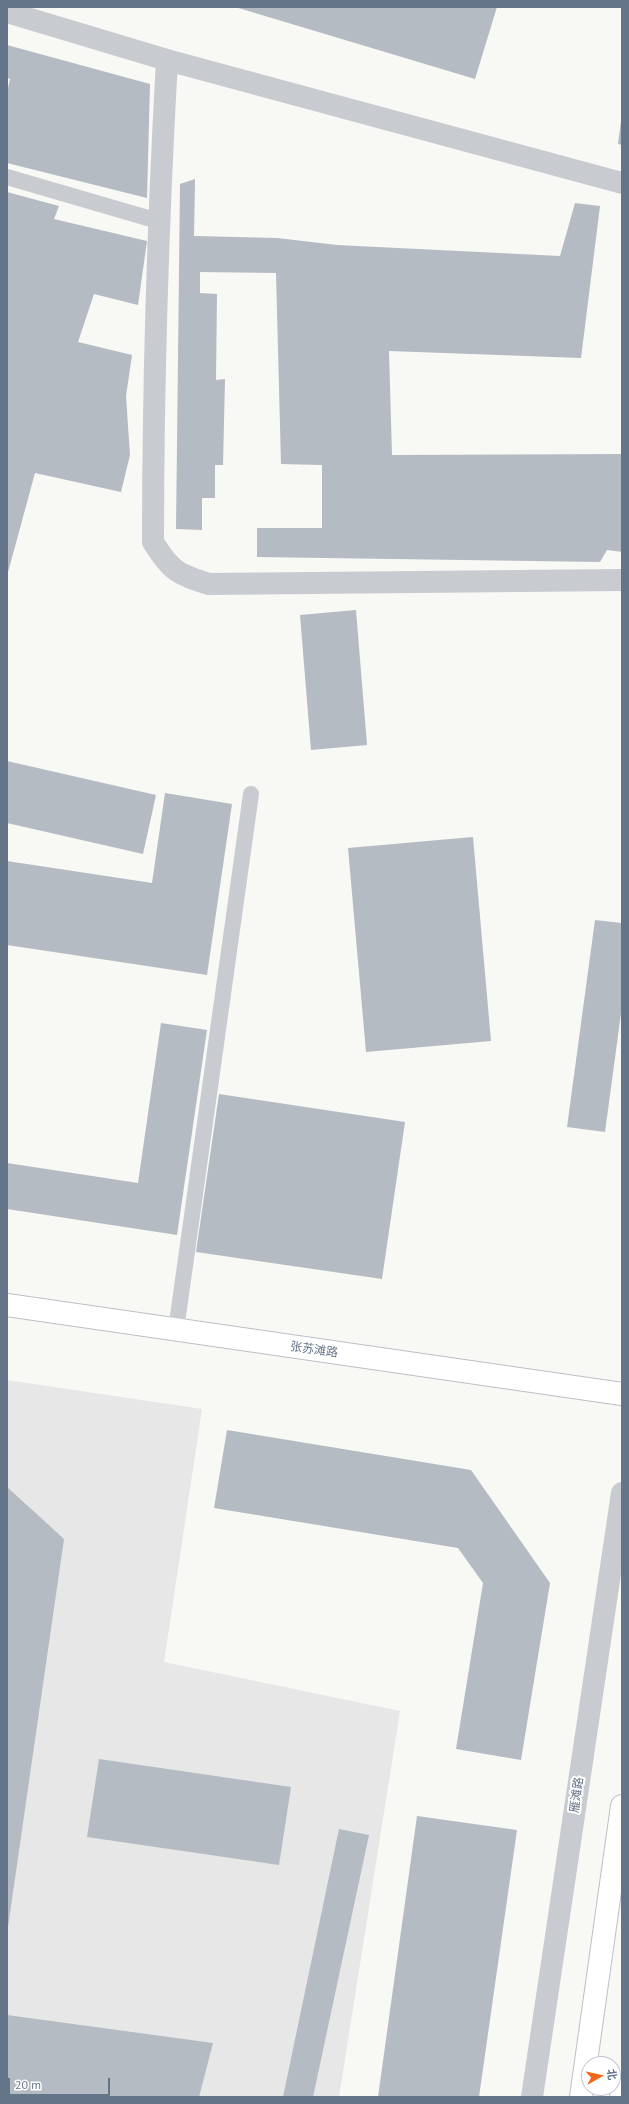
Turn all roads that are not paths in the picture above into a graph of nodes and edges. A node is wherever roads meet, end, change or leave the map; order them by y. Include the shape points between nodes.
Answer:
1 (7, 12) edge
2 (166, 60) junction
3 (7, 177) edge
4 (622, 183) edge
5 (158, 221) junction
6 (622, 580) edge
7 (251, 794) dead end
8 (7, 1305) edge
9 (176, 1330) junction
10 (622, 1394) edge
11 (622, 1493) edge
12 (622, 1806) edge
13 (622, 2090) edge
14 (532, 2097) edge
15 (581, 2097) edge
16 (621, 2097) edge

1 - 2 street
2 - 4 street
2 - 5 street
3 - 5 lane
5 - 6 street via 153,386 153,542 167,563 183,576 209,584
7 - 9 lane
8 - 9 main road, 张苏滩路
9 - 10 main road, 张苏滩路
11 - 14 street, 雁滩路
12 - 15 main road
13 - 16 main road

